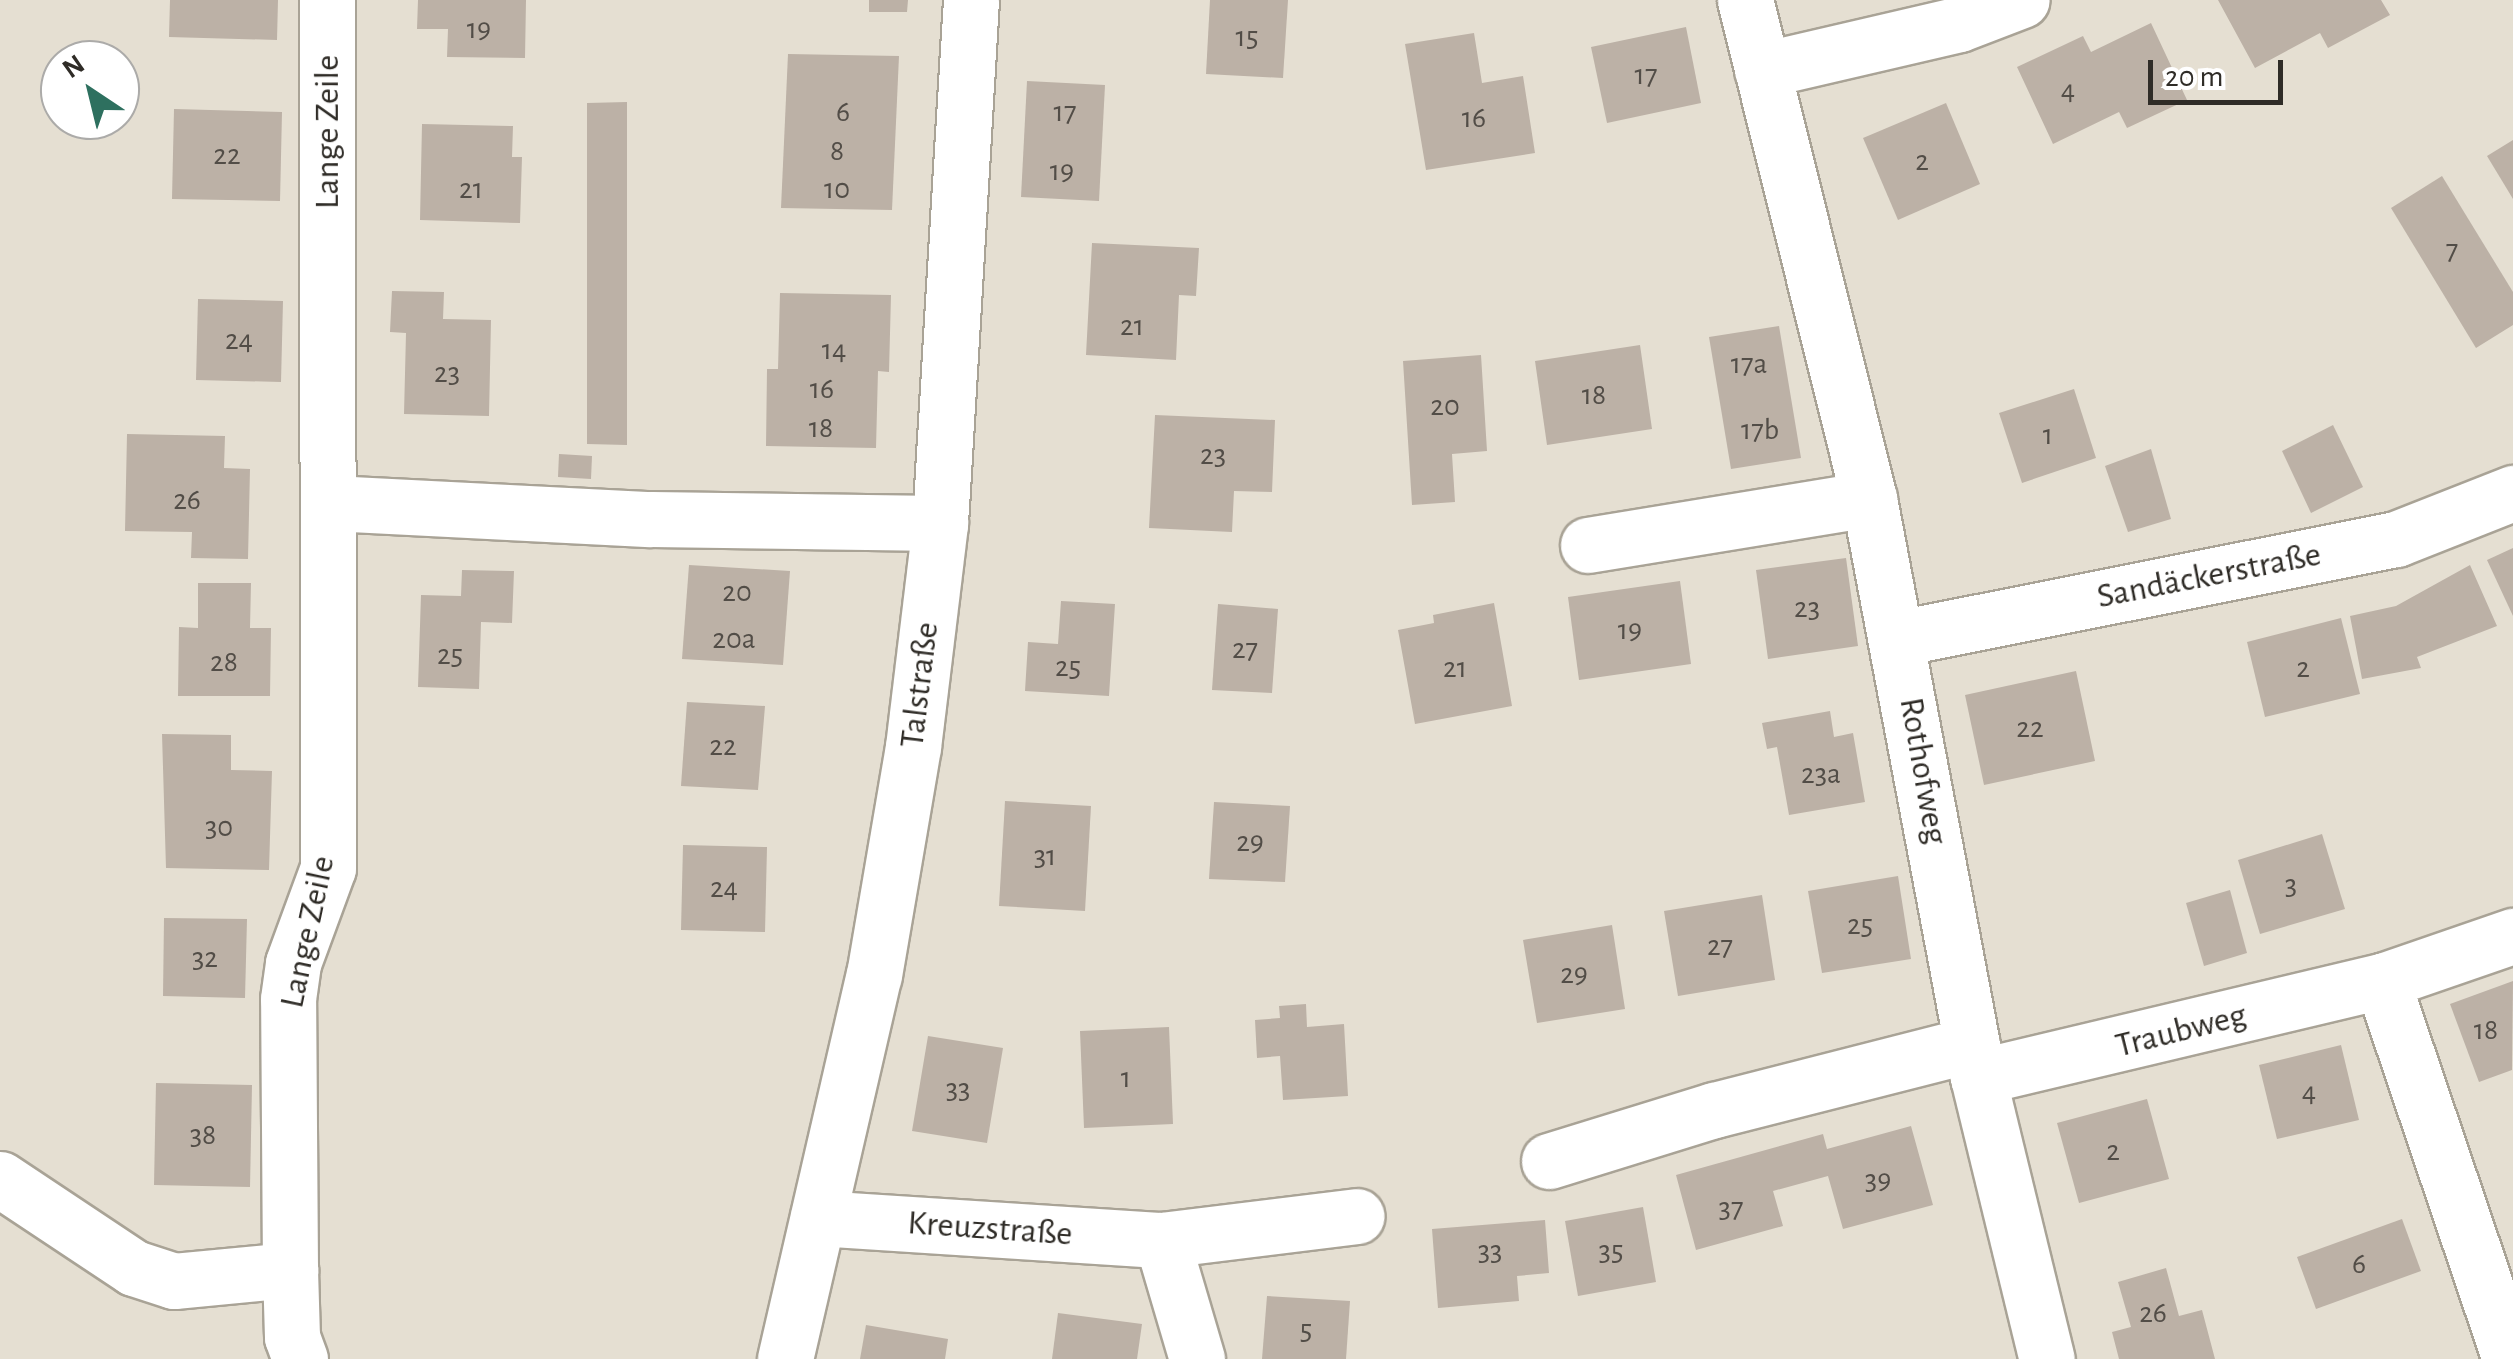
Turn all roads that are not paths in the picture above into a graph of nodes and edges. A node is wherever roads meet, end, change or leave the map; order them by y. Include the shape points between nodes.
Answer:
1 (328, 0) edge
2 (971, 0) edge
3 (1745, 0) edge
4 (2022, 0) edge
5 (1762, 70) junction
6 (2513, 493) edge
7 (1869, 499) junction
8 (331, 503) junction
9 (940, 523) junction
10 (1588, 546) dead end
11 (1899, 638) junction
12 (2513, 936) edge
13 (2382, 980) junction
14 (1975, 1061) junction
15 (1548, 1161) dead end
16 (0, 1179) edge
17 (1358, 1216) dead end
18 (818, 1218) junction
19 (1162, 1240) junction
20 (290, 1270) junction
21 (300, 1359) edge
22 (785, 1359) edge
23 (1197, 1359) edge
24 (2046, 1359) edge
25 (2510, 1359) edge

1 - 8 street, Lange Zeile
2 - 9 street, Talstraße
3 - 5 street, Rothofweg
4 - 5 street via 1959,24
5 - 7 street, Rothofweg
6 - 11 street, Sandäckerstraße via 2396,539
7 - 10 street
7 - 11 street, Rothofweg
8 - 9 street via 651,519
8 - 20 street, Lange Zeile via 328,868 293,963 288,999
9 - 18 street, Talstraße via 914,747 874,975
11 - 14 street, Rothofweg
12 - 13 street, Traubweg
13 - 14 street, Traubweg
13 - 25 street
14 - 15 street via 1714,1110
14 - 24 street, Rothofweg
16 - 20 street via 134,1268 174,1282
17 - 19 street, Kreuzstraße
18 - 19 street, Kreuzstraße
18 - 22 street, Talstraße
19 - 23 street
20 - 21 street, Lange Zeile

